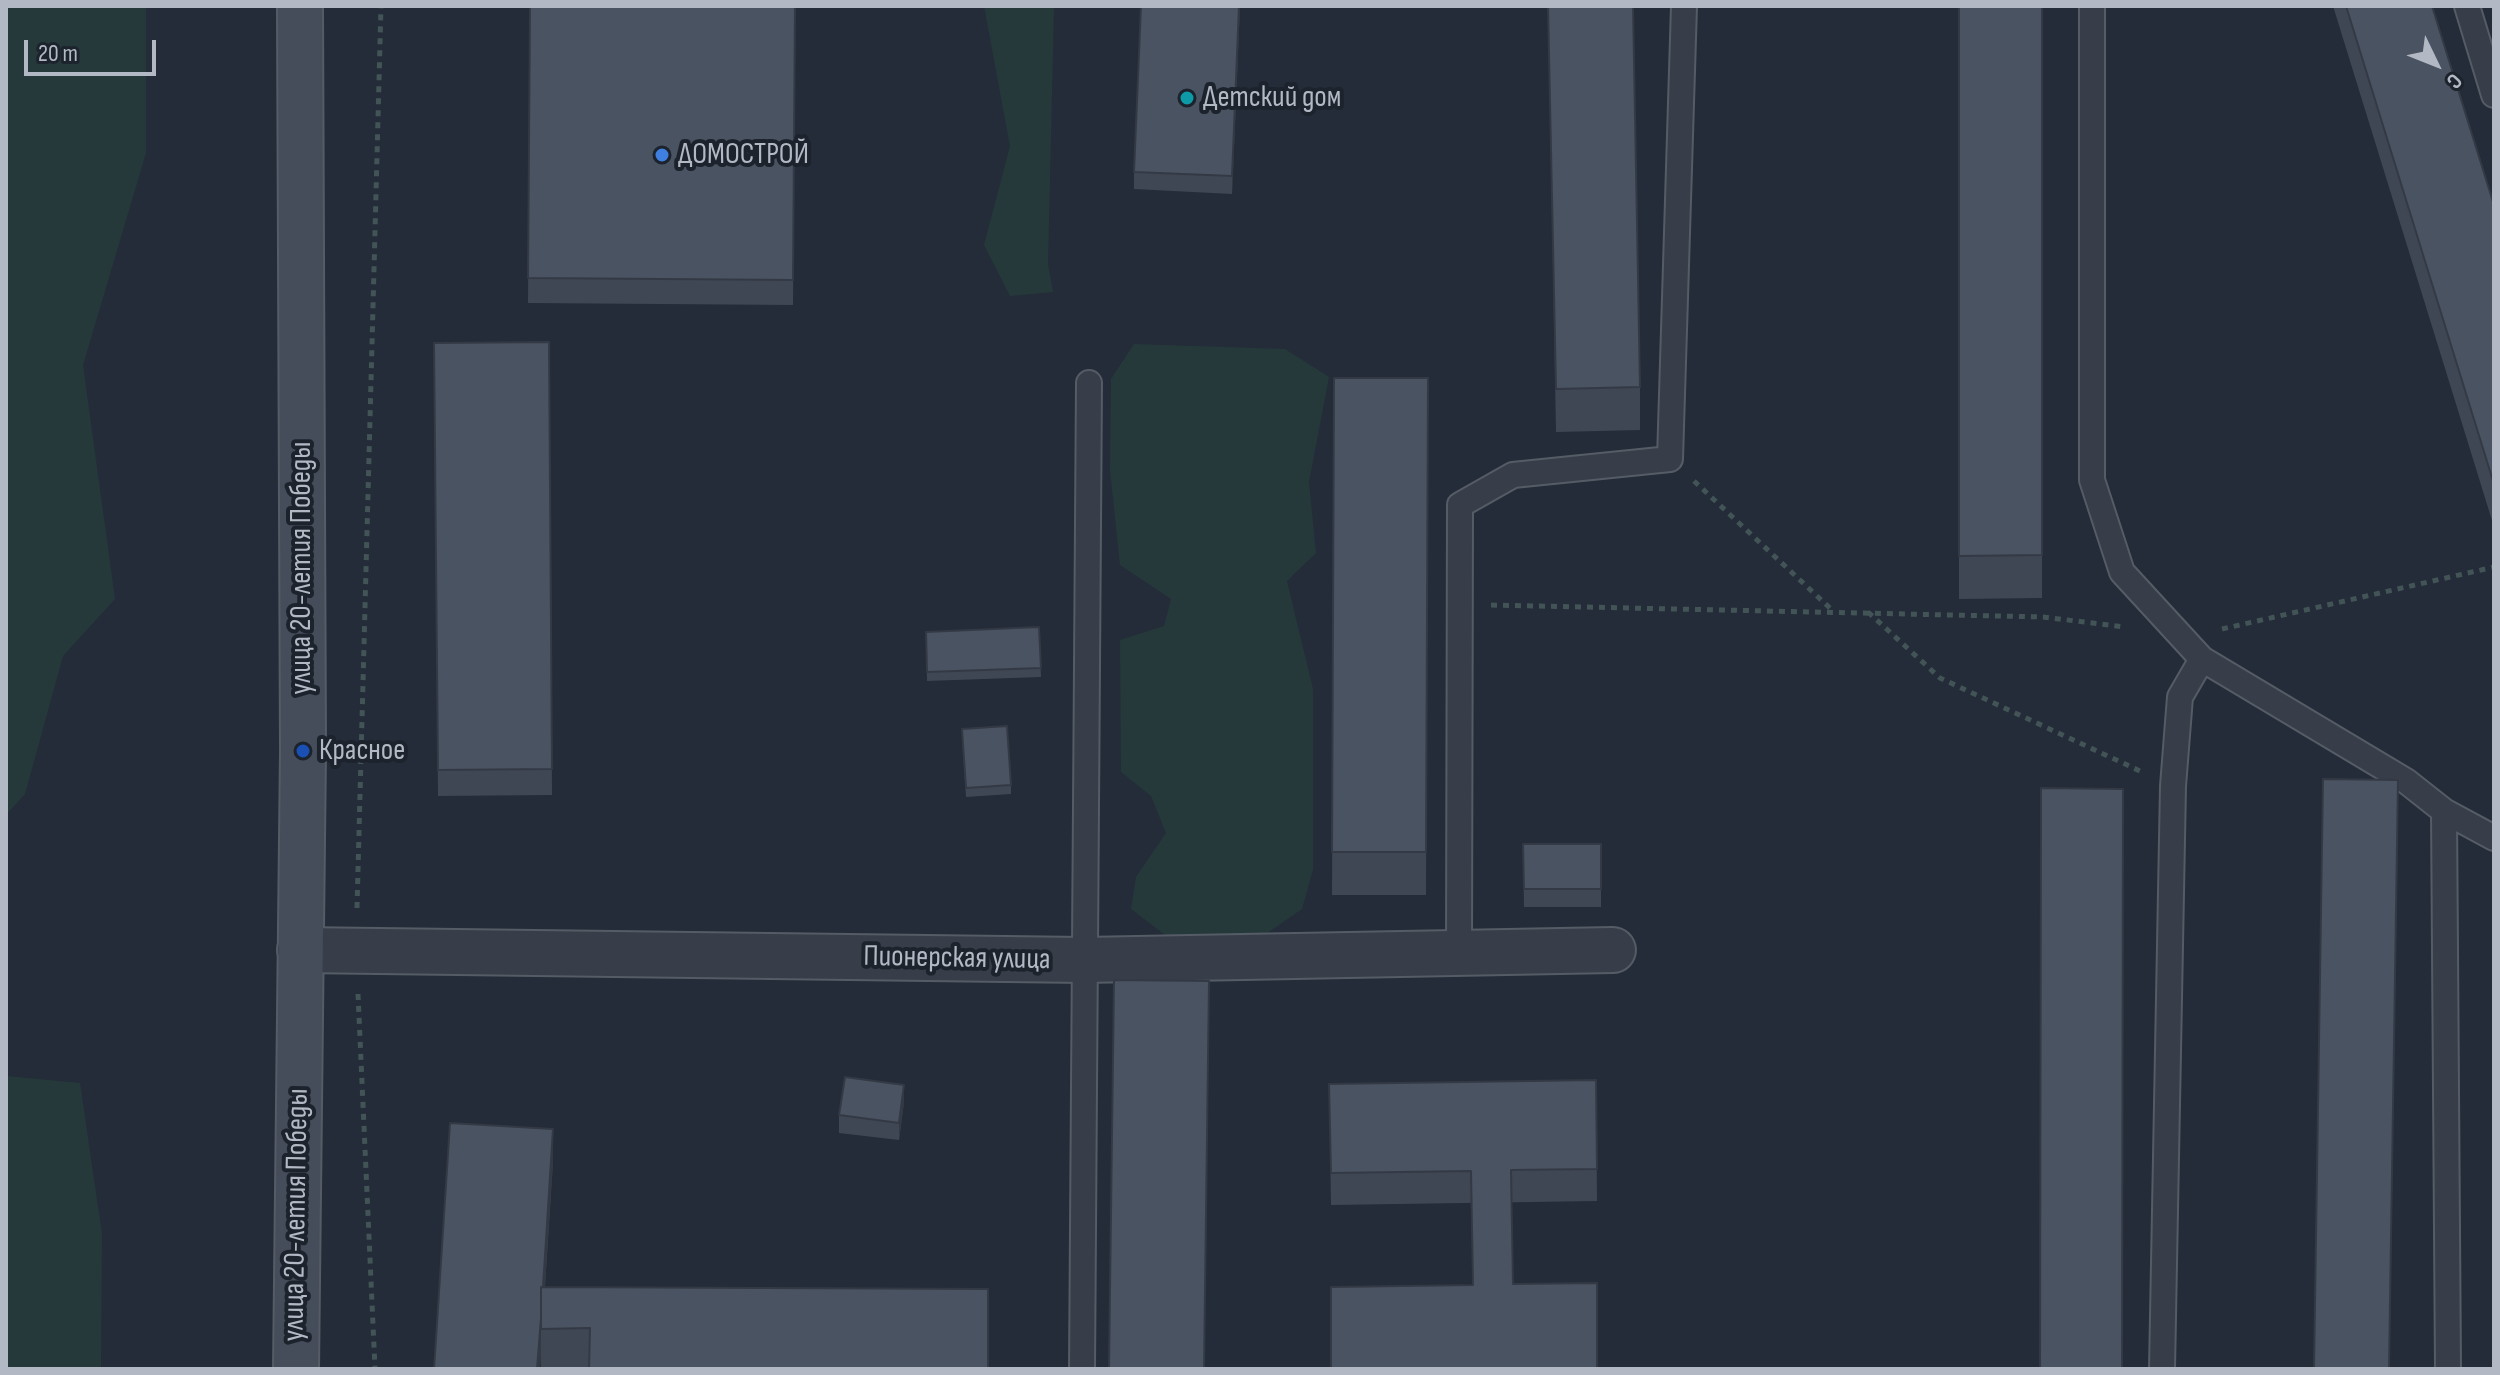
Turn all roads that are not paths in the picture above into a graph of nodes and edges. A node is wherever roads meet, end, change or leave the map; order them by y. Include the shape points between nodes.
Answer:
1 (300, 6) edge
2 (1684, 6) edge
3 (2092, 6) edge
4 (2467, 6) edge
5 (2494, 95) edge
6 (1089, 383) dead end
7 (2202, 659) junction
8 (2444, 811) junction
9 (2494, 838) edge
10 (300, 950) junction
11 (1613, 950) dead end
12 (1459, 953) junction
13 (1084, 960) junction
14 (296, 1369) edge
15 (1082, 1369) edge
16 (2162, 1369) edge
17 (2448, 1369) edge

1 - 10 main road, улица 20-летия Победы
2 - 12 lane via 1670,459 1513,475 1460,505
3 - 7 lane via 2092,480 2122,572
4 - 5 lane
6 - 13 lane
7 - 8 lane via 2406,781
7 - 16 lane via 2180,697 2173,786
8 - 9 lane
8 - 17 lane
10 - 13 street, Пионерская улица
10 - 14 main road, улица 20-летия Победы
11 - 12 street, Пионерская улица
12 - 13 street, Пионерская улица
13 - 15 lane

